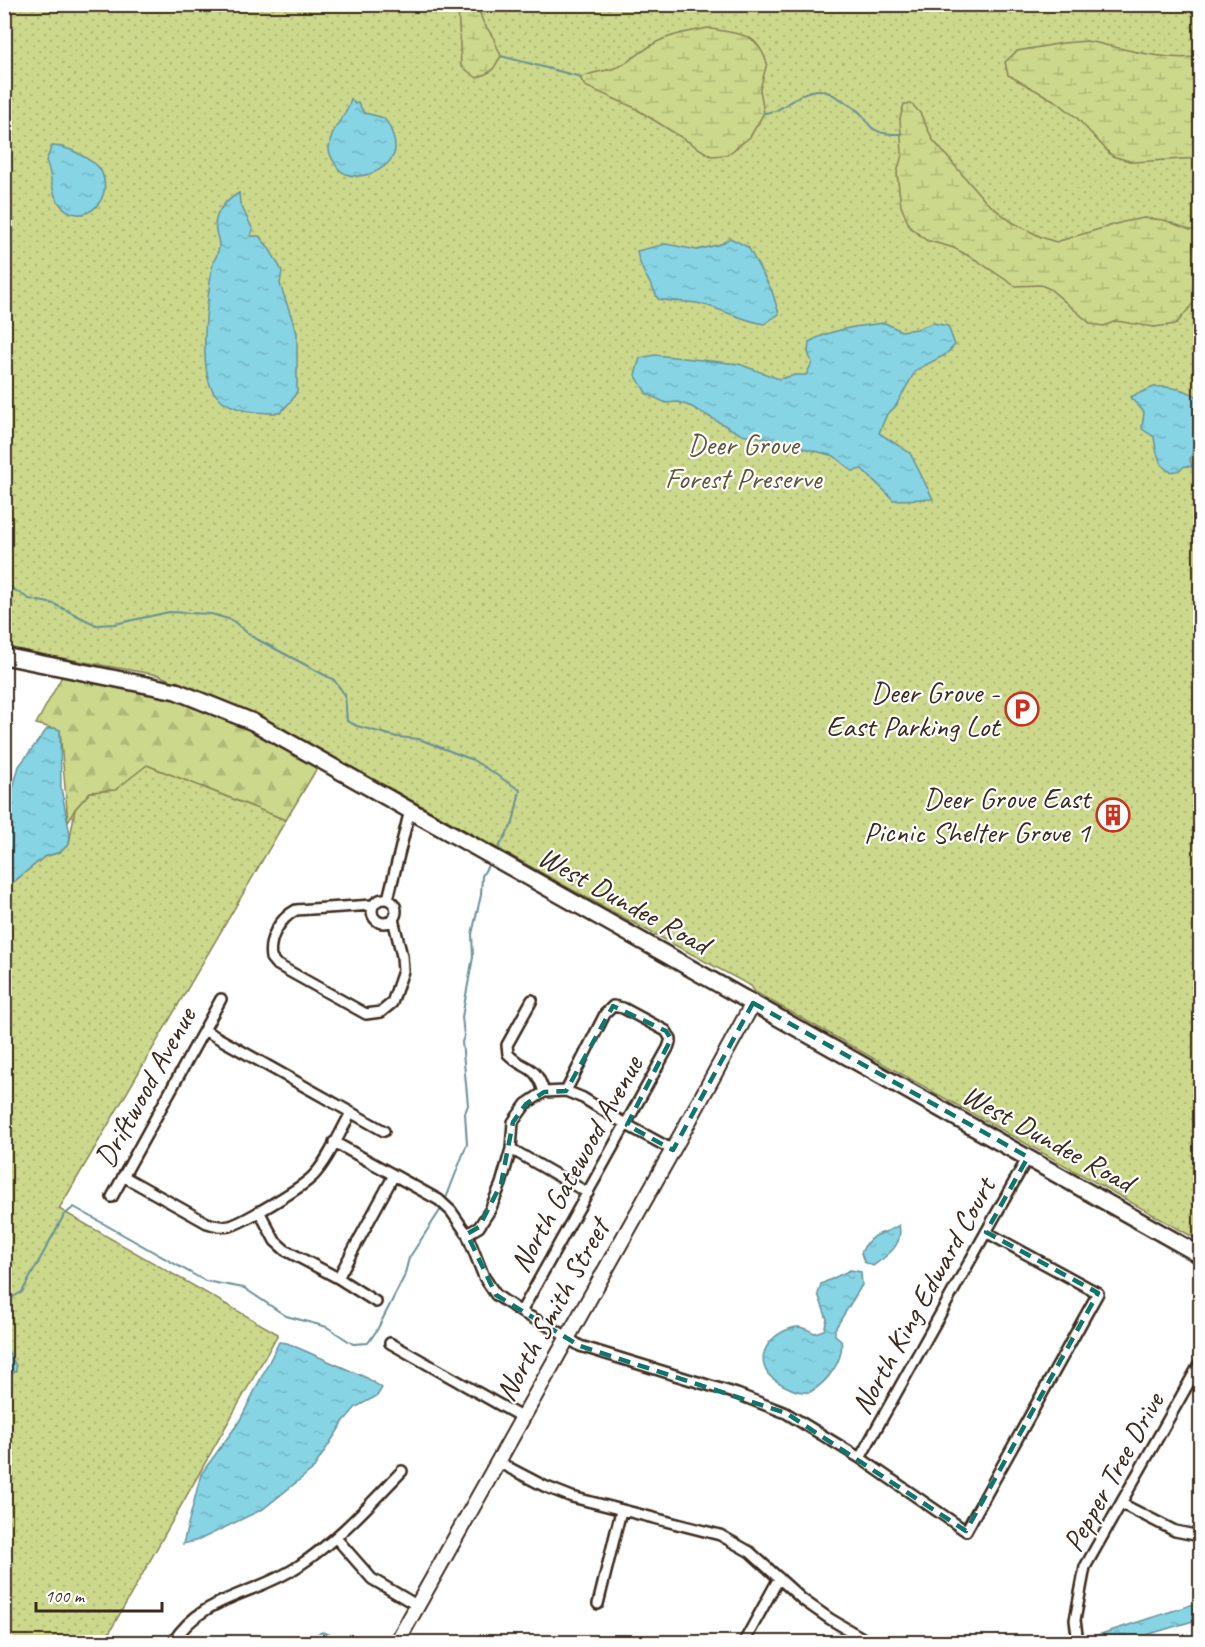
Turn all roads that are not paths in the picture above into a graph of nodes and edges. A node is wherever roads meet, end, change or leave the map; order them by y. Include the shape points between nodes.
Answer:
1 (6, 659) edge
2 (410, 810) junction
3 (388, 899) junction
4 (373, 905) junction
5 (393, 919) junction
6 (221, 999) dead end
7 (532, 1000) dead end
8 (753, 1003) junction
9 (204, 1030) junction
10 (566, 1090) junction
11 (544, 1092) junction
12 (351, 1113) junction
13 (627, 1125) junction
14 (384, 1131) dead end
15 (334, 1142) junction
16 (511, 1149) junction
17 (673, 1149) junction
18 (1028, 1157) junction
19 (394, 1175) junction
20 (123, 1176) junction
21 (588, 1193) junction
22 (112, 1197) dead end
23 (259, 1211) junction
24 (986, 1232) junction
25 (467, 1234) junction
26 (1197, 1253) edge
27 (338, 1278) junction
28 (376, 1302) dead end
29 (521, 1312) junction
30 (568, 1337) junction
31 (390, 1344) dead end
32 (1200, 1363) edge
33 (523, 1418) junction
34 (860, 1458) junction
35 (498, 1462) junction
36 (402, 1471) dead end
37 (1122, 1504) junction
38 (621, 1510) junction
39 (1200, 1536) edge
40 (336, 1538) junction
41 (779, 1578) junction
42 (598, 1604) dead end
43 (418, 1606) junction
44 (173, 1642) edge
45 (397, 1642) edge
46 (744, 1642) edge
47 (869, 1642) edge
48 (1078, 1642) edge

1 - 2 main road, West Dundee Road via 176,691 253,722
2 - 3 street
2 - 8 main road, West Dundee Road
3 - 4 street via 379,899
3 - 5 street via 396,908
4 - 5 street via 371,913 375,920 382,924
4 - 5 street via 296,910 287,915 270,940 271,958 366,1014 381,1012 392,1003 403,971
6 - 9 street, Driftwood Avenue
7 - 11 street via 507,1045 508,1054 540,1077
8 - 17 street, North Smith Street
8 - 18 main road, West Dundee Road
9 - 12 street
9 - 20 street, Driftwood Avenue
10 - 11 street
10 - 13 street
10 - 13 street, North Gatewood Avenue via 605,1014 613,1006 666,1031 671,1039 668,1048
11 - 16 street via 526,1104 513,1122
12 - 14 street
12 - 15 street
13 - 17 street
13 - 21 street, North Gatewood Avenue
15 - 19 street
15 - 23 street via 309,1180
16 - 21 street
16 - 25 street via 490,1210 478,1227
17 - 30 street, North Smith Street
18 - 24 street, North King Edward Court
18 - 26 main road, West Dundee Road
19 - 25 street via 439,1200
19 - 27 street
20 - 22 street, Driftwood Avenue
20 - 23 street via 218,1226 236,1224
21 - 29 street, North Gatewood Avenue
23 - 27 street via 275,1241 285,1250
24 - 34 street, North King Edward Court
24 - 34 street via 1098,1293 966,1531
25 - 29 street via 484,1277 496,1295
27 - 28 street
29 - 30 street
30 - 33 street, North Smith Street
30 - 34 street via 580,1346 766,1405 800,1420
31 - 33 street
32 - 37 street, Pepper Tree Drive
33 - 35 street, North Smith Street
35 - 38 street via 563,1494
35 - 43 street, North Smith Street
36 - 40 street
37 - 39 street via 1175,1531
37 - 48 street, Pepper Tree Drive via 1085,1567 1075,1620
38 - 41 street via 720,1535 750,1552
38 - 42 street
40 - 43 street via 372,1579
40 - 44 street via 295,1569 203,1610
41 - 46 street
41 - 47 street via 803,1600
43 - 45 street, North Smith Street

